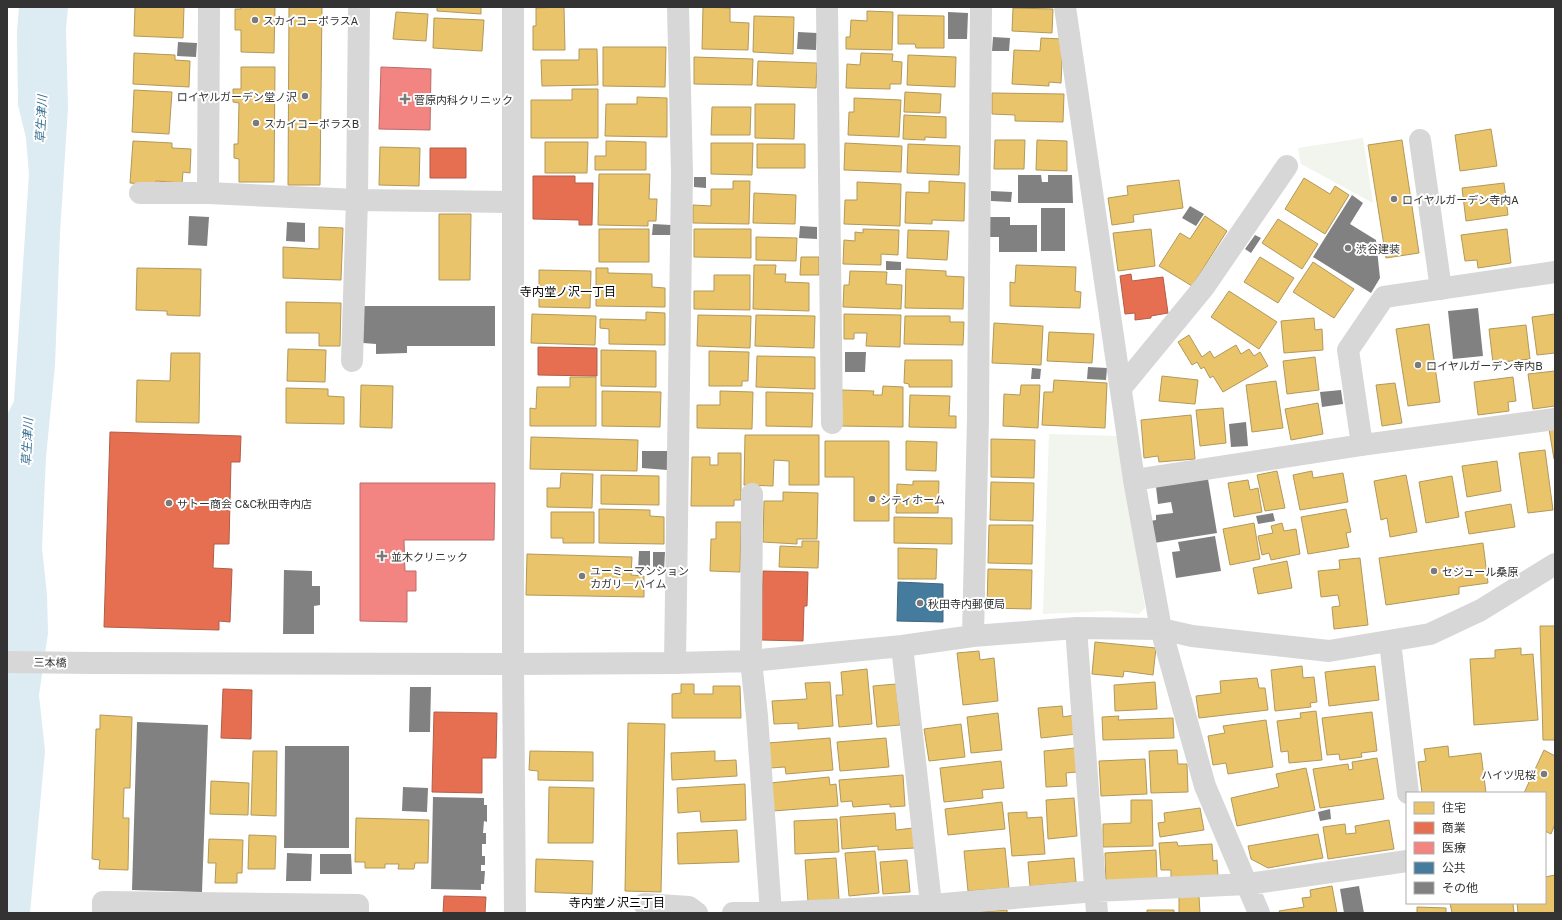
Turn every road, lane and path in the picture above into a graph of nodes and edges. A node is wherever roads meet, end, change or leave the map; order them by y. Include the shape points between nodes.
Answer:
1 (209, 7) edge
2 (359, 7) edge
3 (512, 7) edge
4 (678, 7) edge
5 (827, 7) edge
6 (981, 7) edge
7 (1065, 7) edge
8 (1420, 140) dead end
9 (1288, 166) dead end
10 (140, 193) dead end
11 (208, 193) junction
12 (357, 200) junction
13 (513, 202) junction
14 (1555, 272) edge
15 (1441, 289) junction
16 (352, 361) dead end
17 (1121, 388) junction
18 (1555, 419) edge
19 (832, 423) dead end
20 (1362, 445) junction
21 (1134, 480) junction
22 (752, 494) dead end
23 (1555, 564) edge
24 (1076, 628) junction
25 (1161, 629) junction
26 (974, 636) junction
27 (1390, 642) junction
28 (902, 646) junction
29 (751, 661) junction
30 (7, 662) edge
31 (675, 663) junction
32 (513, 664) junction
33 (1408, 792) edge
34 (1406, 861) edge
35 (1248, 884) junction
36 (1096, 891) junction
37 (644, 904) dead end
38 (211, 908) edge
39 (932, 909) edge
40 (103, 913) edge
41 (358, 913) edge
42 (515, 913) edge
43 (697, 913) edge
44 (733, 913) edge
45 (771, 913) edge
46 (1097, 913) edge
47 (1259, 913) edge

1 - 11 street
2 - 12 street
3 - 13 street
4 - 31 street via 682,174
5 - 19 street
6 - 26 street
7 - 17 street
8 - 15 street
9 - 17 street via 1204,287
10 - 11 street
11 - 12 street
12 - 13 street
12 - 16 street
13 - 32 street
14 - 15 street
15 - 20 street via 1384,297 1348,350
17 - 21 street
18 - 20 street
20 - 21 street
21 - 25 street
22 - 29 street
23 - 27 street, 三本橋 via 1481,610 1430,634
24 - 25 street, 三本橋
24 - 26 street, 三本橋
24 - 36 street
25 - 27 street, 三本橋 via 1192,636 1330,651
25 - 35 street via 1204,786
26 - 28 street, 三本橋
27 - 33 street
28 - 29 street, 三本橋
28 - 39 street
29 - 31 street, 三本橋
29 - 45 street
30 - 32 street, 三本橋
31 - 32 street, 三本橋
32 - 42 street
34 - 35 street
35 - 36 street
35 - 47 street
36 - 39 street
36 - 46 street
37 - 43 street via 689,907
38 - 40 street via 103,902
38 - 41 street via 358,905
39 - 45 street
44 - 45 street

